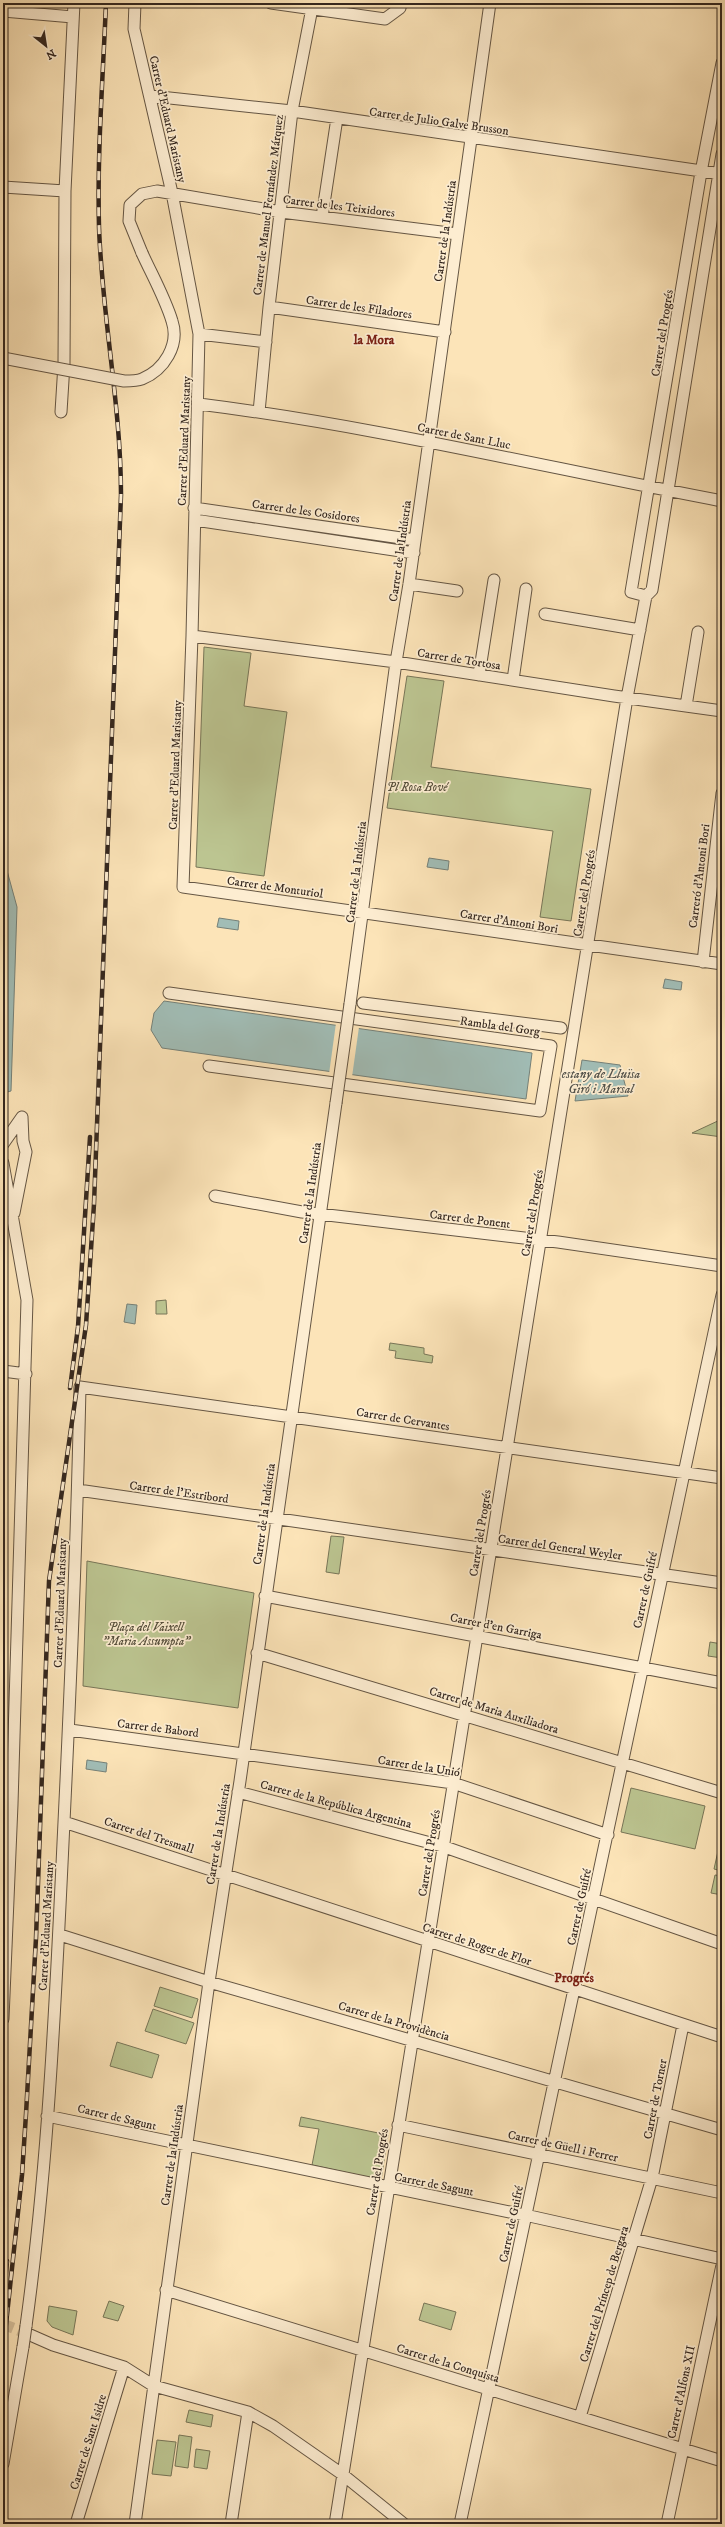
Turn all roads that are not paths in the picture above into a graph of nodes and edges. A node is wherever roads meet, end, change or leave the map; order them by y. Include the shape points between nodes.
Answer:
1 (74, 3) edge
2 (135, 3) edge
3 (271, 3) edge
4 (490, 3) edge
5 (400, 5) edge
6 (312, 6) edge
7 (3, 11) edge
8 (73, 17) junction
9 (722, 63) edge
10 (151, 96) junction
11 (292, 111) junction
12 (337, 118) junction
13 (471, 139) junction
14 (722, 154) edge
15 (701, 172) junction
16 (721, 174) edge
17 (3, 187) edge
18 (65, 192) junction
19 (172, 193) junction
20 (281, 212) junction
21 (322, 217) junction
22 (457, 234) junction
23 (269, 307) junction
24 (445, 332) junction
25 (199, 334) junction
26 (266, 342) junction
27 (3, 358) edge
28 (199, 404) junction
29 (61, 412) dead end
30 (259, 412) junction
31 (428, 442) junction
32 (650, 487) junction
33 (668, 491) junction
34 (722, 501) edge
35 (194, 508) junction
36 (195, 520) junction
37 (415, 540) junction
38 (414, 553) junction
39 (494, 580) dead end
40 (410, 584) junction
41 (526, 589) dead end
42 (457, 591) dead end
43 (646, 596) junction
44 (545, 614) dead end
45 (640, 630) junction
46 (698, 632) dead end
47 (192, 636) junction
48 (396, 662) junction
49 (479, 675) junction
50 (513, 680) junction
51 (627, 698) junction
52 (686, 706) junction
53 (722, 711) edge
54 (722, 793) edge
55 (183, 887) joint
56 (364, 912) junction
57 (589, 946) junction
58 (703, 962) junction
59 (722, 964) edge
60 (169, 993) dead end
61 (363, 1002) dead end
62 (561, 1028) dead end
63 (209, 1066) dead end
64 (23, 1141) junction
65 (3, 1143) edge
66 (3, 1157) edge
67 (25, 1158) junction
68 (3, 1163) edge
69 (215, 1196) dead end
70 (320, 1214) junction
71 (13, 1220) junction
72 (541, 1241) junction
73 (722, 1266) edge
74 (722, 1295) edge
75 (3, 1371) edge
76 (26, 1374) junction
77 (80, 1387) joint
78 (292, 1416) junction
79 (507, 1448) junction
80 (684, 1473) junction
81 (722, 1478) edge
82 (78, 1490) junction
83 (276, 1520) junction
84 (490, 1551) junction
85 (662, 1575) junction
86 (722, 1583) edge
87 (265, 1596) junction
88 (477, 1635) junction
89 (258, 1653) junction
90 (642, 1667) junction
91 (722, 1683) edge
92 (464, 1714) junction
93 (70, 1730) junction
94 (244, 1753) junction
95 (622, 1764) junction
96 (453, 1783) junction
97 (238, 1792) junction
98 (722, 1793) edge
99 (64, 1822) junction
100 (608, 1834) junction
101 (442, 1846) junction
102 (225, 1874) junction
103 (594, 1898) junction
104 (60, 1935) junction
105 (427, 1941) junction
106 (722, 1944) edge
107 (209, 1982) junction
108 (574, 1989) junction
109 (3, 2019) edge
110 (683, 2025) junction
111 (722, 2037) edge
112 (412, 2039) junction
113 (554, 2082) junction
114 (665, 2114) junction
115 (47, 2116) junction
116 (398, 2125) junction
117 (722, 2130) edge
118 (186, 2146) junction
119 (540, 2154) junction
120 (652, 2178) junction
121 (388, 2188) junction
122 (722, 2193) edge
123 (526, 2215) junction
124 (634, 2238) junction
125 (722, 2258) edge
126 (722, 2265) edge
127 (166, 2290) junction
128 (27, 2330) junction
129 (362, 2351) junction
130 (124, 2367) junction
131 (154, 2386) junction
132 (490, 2389) junction
133 (248, 2412) junction
134 (580, 2417) junction
135 (682, 2449) junction
136 (722, 2461) edge
137 (3, 2464) edge
138 (342, 2474) junction
139 (464, 2522) edge
140 (76, 2524) edge
141 (135, 2524) edge
142 (231, 2524) edge
143 (334, 2524) edge
144 (404, 2524) edge
145 (667, 2524) edge

1 - 8 street
2 - 10 street, Carrer d'Eduard Maristany via 134,29
3 - 6 street
4 - 13 street, Carrer de la Indústria
5 - 6 street via 385,19
6 - 11 street, Carrer de Manuel Fernández Márquez
7 - 8 street
8 - 18 street
9 - 15 street, Carrer del Progrés
10 - 11 street, Carrer de Julio Galve Brusson
10 - 19 street, Carrer d'Eduard Maristany
11 - 12 street, Carrer de Julio Galve Brusson
11 - 20 street, Carrer de Manuel Fernández Márquez
12 - 13 street, Carrer de Julio Galve Brusson
12 - 21 street
13 - 15 street, Carrer de Julio Galve Brusson
13 - 22 street, Carrer de la Indústria
14 - 16 street, Carrer del Progrés
15 - 16 street, Carrer de Julio Galve Brusson
15 - 32 street, Carrer del Progrés
16 - 33 street, Carrer del Progrés
17 - 18 street
18 - 29 street via 64,364
19 - 20 street, Carrer de les Teixidores
19 - 25 street, Carrer d'Eduard Maristany
19 - 27 street, Carrer de les Teixidores, bridge via 157,191 142,194 130,205 129,220 173,322 174,342 168,358 157,370 141,379 124,381
20 - 21 street, Carrer de les Teixidores
20 - 23 street, Carrer de Manuel Fernández Márquez
21 - 22 street, Carrer de les Teixidores
22 - 24 street, Carrer de la Indústria
23 - 24 street, Carrer de les Filadores
23 - 26 street, Carrer de Manuel Fernández Márquez
24 - 31 street, Carrer de la Indústria
25 - 26 street
25 - 28 street, Carrer d'Eduard Maristany
26 - 30 street, Carrer de Manuel Fernández Márquez
28 - 30 street, Carrer de Sant Lluc
28 - 35 street, Carrer d'Eduard Maristany
30 - 31 street, Carrer de Sant Lluc
31 - 32 street, Carrer de Sant Lluc
31 - 37 street, Carrer de la Indústria
32 - 33 street, Carrer de Sant Lluc
32 - 43 street, Carrer del Progrés via 632,592
33 - 34 street, Carrer de Sant Lluc
33 - 43 street, Carrer del Progrés via 652,590
35 - 36 street, Carrer d'Eduard Maristany
35 - 37 street, Carrer de les Cosidores
36 - 38 street, Carrer de les Cosidores
36 - 47 street, Carrer d'Eduard Maristany
37 - 38 street, Carrer de la Indústria
38 - 40 street, Carrer de la Indústria
39 - 49 street
40 - 42 street
40 - 48 street, Carrer de la Indústria
41 - 50 street
43 - 45 street, Carrer del Progrés
44 - 45 street
45 - 51 street, Carrer del Progrés
46 - 52 street
47 - 48 street, Carrer de Tortosa
47 - 55 street, Carrer d'Eduard Maristany
48 - 49 street, Carrer de Tortosa
48 - 56 street, Carrer de la Indústria
49 - 50 street, Carrer de Tortosa
50 - 51 street, Carrer de Tortosa
51 - 52 street, Carrer de Tortosa
51 - 57 street, Carrer del Progrés
52 - 53 street, Carrer de Tortosa
54 - 58 street, Carreró d'Antoni Bori
55 - 56 street, Carrer de Monturiol
56 - 57 street, Carrer d'Antoni Bori
56 - 70 street, Carrer de la Indústria, bridge
57 - 58 street, Carrer d'Antoni Bori
57 - 72 street, Carrer del Progrés
58 - 59 street, Carrer d'Antoni Bori
60 - 63 street, Rambla del Gorg via 551,1046 540,1111
61 - 62 street
64 - 65 street via 13,1137
64 - 65 street via 22,1117
64 - 67 street
66 - 67 street via 7,1162 14,1164
67 - 71 street
68 - 71 street
69 - 70 street, Carrer de Ponent
70 - 72 street, Carrer de Ponent
70 - 78 street, Carrer de la Indústria
71 - 76 street via 27,1300
72 - 73 street, Carrer de Ponent
72 - 79 street, Carrer del Progrés
74 - 80 street, Carrer de Guifré
75 - 76 street
76 - 109 street
77 - 78 street, Carrer de Cervantes
77 - 82 street, Carrer d'Eduard Maristany
78 - 79 street, Carrer de Cervantes
78 - 83 street, Carrer de la Indústria
79 - 80 street, Carrer de Cervantes
79 - 84 street, Carrer del Progrés
80 - 81 street, Carrer de Cervantes
80 - 85 street, Carrer de Guifré
82 - 83 street, Carrer de l'Estribord
82 - 93 street, Carrer d'Eduard Maristany via 74,1547
83 - 84 street, Carrer del General Weyler
83 - 87 street, Carrer de la Indústria
84 - 85 street, Carrer del General Weyler
84 - 88 street, Carrer del Progrés
85 - 86 street, Carrer del General Weyler
85 - 90 street, Carrer de Guifré
87 - 88 street, Carrer d'en Garriga
87 - 89 street, Carrer de la Indústria
88 - 90 street, Carrer d'en Garriga
88 - 92 street, Carrer del Progrés
89 - 92 street, Carrer de Maria Auxiliadora
89 - 94 street, Carrer de la Indústria
90 - 91 street, Carrer d'en Garriga
90 - 95 street, Carrer de Guifré
92 - 95 street, Carrer de Maria Auxiliadora
92 - 96 street, Carrer del Progrés
93 - 94 street, Carrer de Babord
93 - 99 street, Carrer d'Eduard Maristany
94 - 96 street, Carrer de la Unió
94 - 97 street, Carrer de la Indústria
95 - 98 street, Carrer de Maria Auxiliadora
95 - 100 street, Carrer de Guifré
96 - 100 street, Carrer de la Unió
96 - 101 street, Carrer del Progrés
97 - 101 street, Carrer de la República Argentina
97 - 102 street, Carrer de la Indústria
99 - 102 street, Carrer del Tresmall
99 - 104 street, Carrer d'Eduard Maristany
100 - 103 street, Carrer de Guifré
101 - 103 street, Carrer de la República Argentina
101 - 105 street, Carrer del Progrés
102 - 105 street, Carrer de Roger de Flor
102 - 107 street, Carrer de la Indústria
103 - 106 street, Carrer de la República Argentina
103 - 108 street, Carrer de Guifré
104 - 107 street, Carrer de la Providència
104 - 115 street, Carrer d'Eduard Maristany
105 - 108 street, Carrer de Roger de Flor
105 - 112 street, Carrer del Progrés
107 - 112 street, Carrer de la Providència
107 - 118 street, Carrer de la Indústria
108 - 110 street, Carrer de Roger de Flor
108 - 113 street, Carrer de Guifré
110 - 111 street, Carrer de Roger de Flor
110 - 114 street, Carrer de Torner
112 - 113 street, Carrer de la Providència
112 - 116 street, Carrer del Progrés
113 - 114 street, Carrer de la Providència
113 - 119 street, Carrer de Guifré
114 - 117 street, Carrer de la Providència
114 - 120 street, Carrer de Torner
115 - 118 street, Carrer de Sagunt
115 - 128 street, Carrer d'Eduard Maristany via 37,2246
116 - 119 street, Carrer de Güell i Ferrer
116 - 121 street, Carrer del Progrés
118 - 121 street, Carrer de Sagunt
118 - 127 street, Carrer de la Indústria
119 - 120 street, Carrer de Güell i Ferrer
119 - 123 street, Carrer de Guifré
120 - 122 street, Carrer de Güell i Ferrer
120 - 124 street, Carrer del Príncep de Bergara
121 - 123 street, Carrer de Sagunt
121 - 129 street, Carrer del Progrés
123 - 124 street, Carrer de Sagunt
123 - 132 street, Carrer de Guifré
124 - 125 street, Carrer de Sagunt
124 - 134 street, Carrer del Príncep de Bergara
126 - 135 street, Carrer d'Alfons XII
127 - 129 street, Carrer de la Conquista
127 - 131 street, Carrer de la Indústria
128 - 130 street via 53,2345
128 - 137 street, Carrer d'Eduard Maristany, bridge
129 - 132 street, Carrer de la Conquista
129 - 138 street, Carrer del Progrés
130 - 131 street
130 - 140 street, Carrer de Sant Isidre
131 - 133 street
131 - 141 street, Carrer de la Indústria
132 - 134 street, Carrer de la Conquista
132 - 139 street, Carrer de Guifré
133 - 138 street
133 - 142 street
134 - 135 street, Carrer de la Conquista
135 - 136 street, Carrer de la Conquista
135 - 145 street, Carrer d'Alfons XII
138 - 143 street, Carrer del Progrés
138 - 144 street

